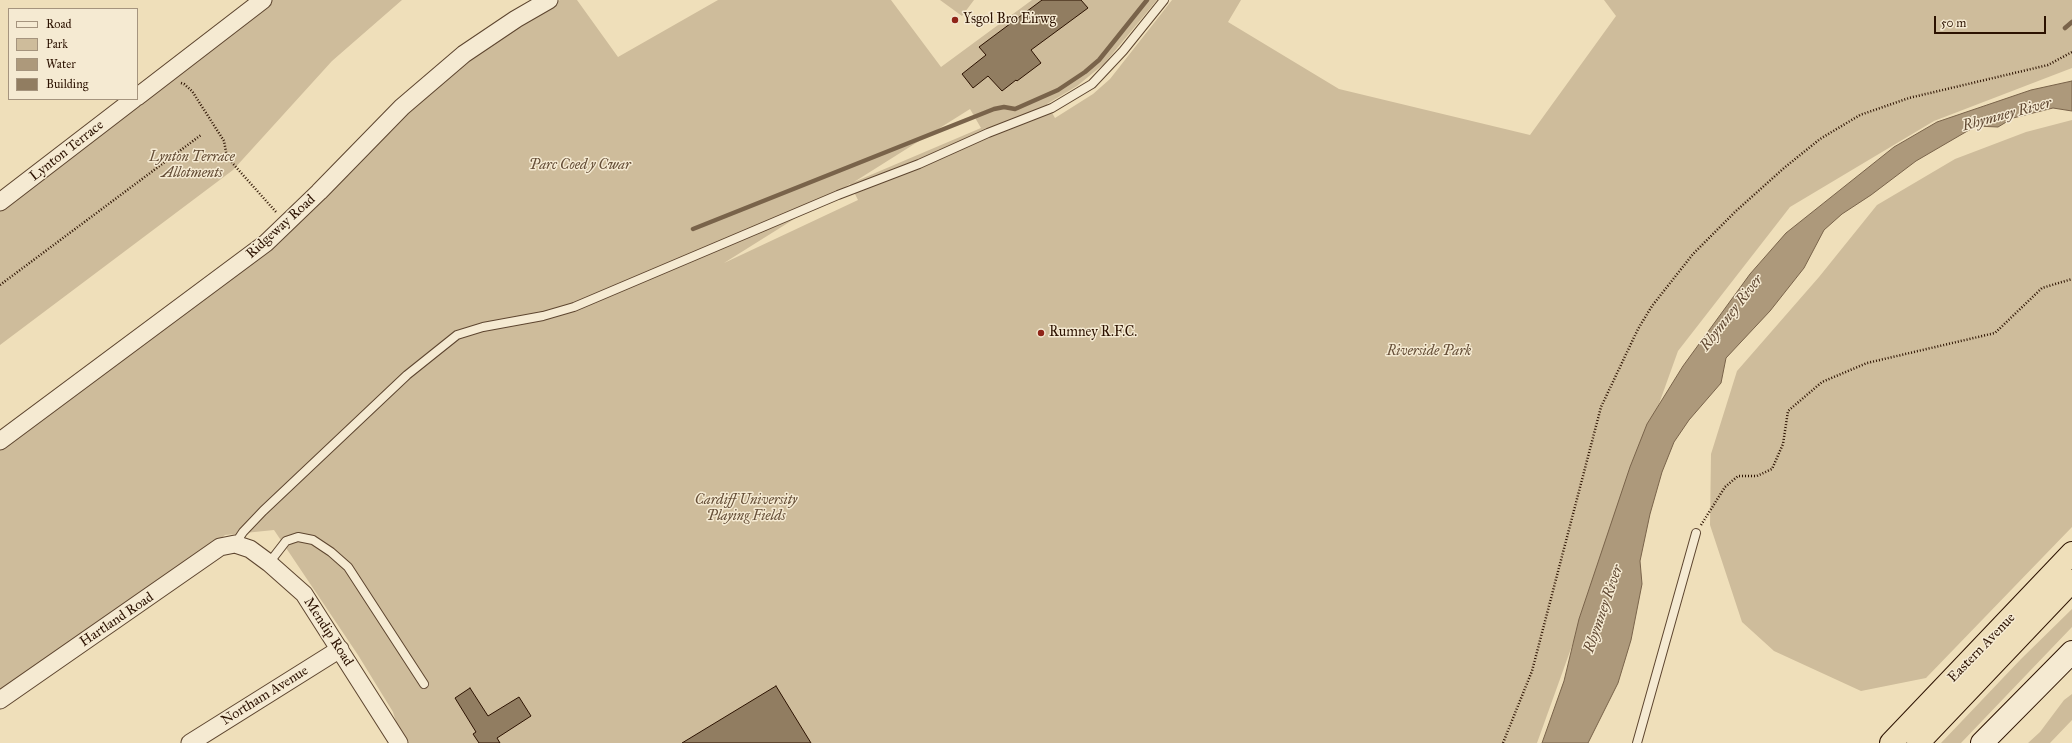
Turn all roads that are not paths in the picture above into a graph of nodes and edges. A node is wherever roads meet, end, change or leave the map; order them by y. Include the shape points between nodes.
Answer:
1 (262, 0) edge
2 (549, 0) edge
3 (1164, 0) edge
4 (138, 96) edge
5 (133, 100) edge
6 (0, 202) edge
7 (0, 441) edge
8 (1696, 533) road end
9 (235, 544) junction
10 (2072, 553) edge
11 (269, 563) junction
12 (2072, 581) edge
13 (340, 649) junction
14 (2072, 652) edge
15 (424, 684) dead end
16 (0, 700) edge
17 (190, 743) edge
18 (399, 743) edge
19 (1638, 743) edge
20 (1891, 743) edge
21 (1918, 743) edge
22 (1982, 743) edge

1 - 4 street
2 - 7 street, Ridgeway Road via 464,54 402,107 266,243
3 - 9 lane via 1111,65 1092,84 1052,108 838,195 574,308 477,328 457,335 408,375 263,511
5 - 6 street, Lynton Terrace
8 - 19 lane
9 - 11 street, Mendip Road via 250,549
9 - 16 street, Hartland Road via 220,547
10 - 20 highway, Eastern Avenue
11 - 13 street, Mendip Road via 304,594
11 - 15 lane via 286,541 298,537 313,540 331,552 348,568
12 - 21 highway, Eastern Avenue
13 - 17 street, Northam Avenue
13 - 18 street, Mendip Road
14 - 22 street

